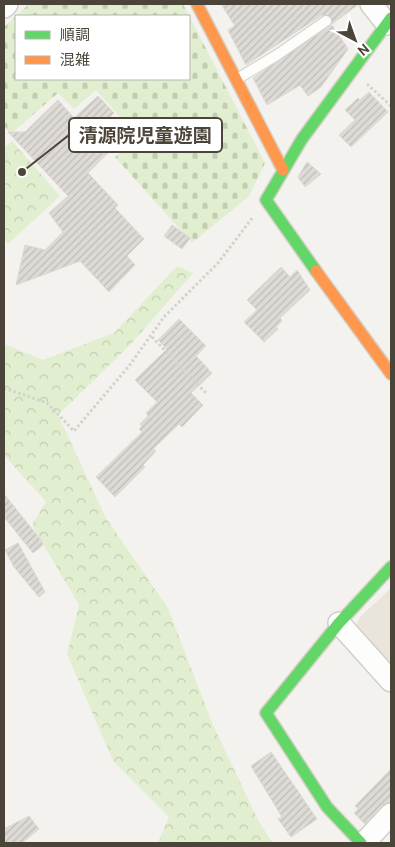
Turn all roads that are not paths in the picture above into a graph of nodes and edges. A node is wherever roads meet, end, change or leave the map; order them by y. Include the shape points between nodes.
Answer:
1 (7, 4) edge
2 (197, 4) edge
3 (371, 4) edge
4 (4, 7) edge
5 (326, 21) dead end
6 (389, 21) edge
7 (236, 79) junction
8 (283, 170) junction
9 (391, 374) edge
10 (391, 567) edge
11 (339, 623) junction
12 (391, 681) edge
13 (391, 814) edge
14 (362, 843) edge

1 - 4 street
2 - 7 street
3 - 6 street
5 - 7 lane
6 - 8 street
7 - 8 street
8 - 9 street via 266,200
10 - 11 street
11 - 12 street
11 - 14 street via 266,713 327,807
13 - 14 street

